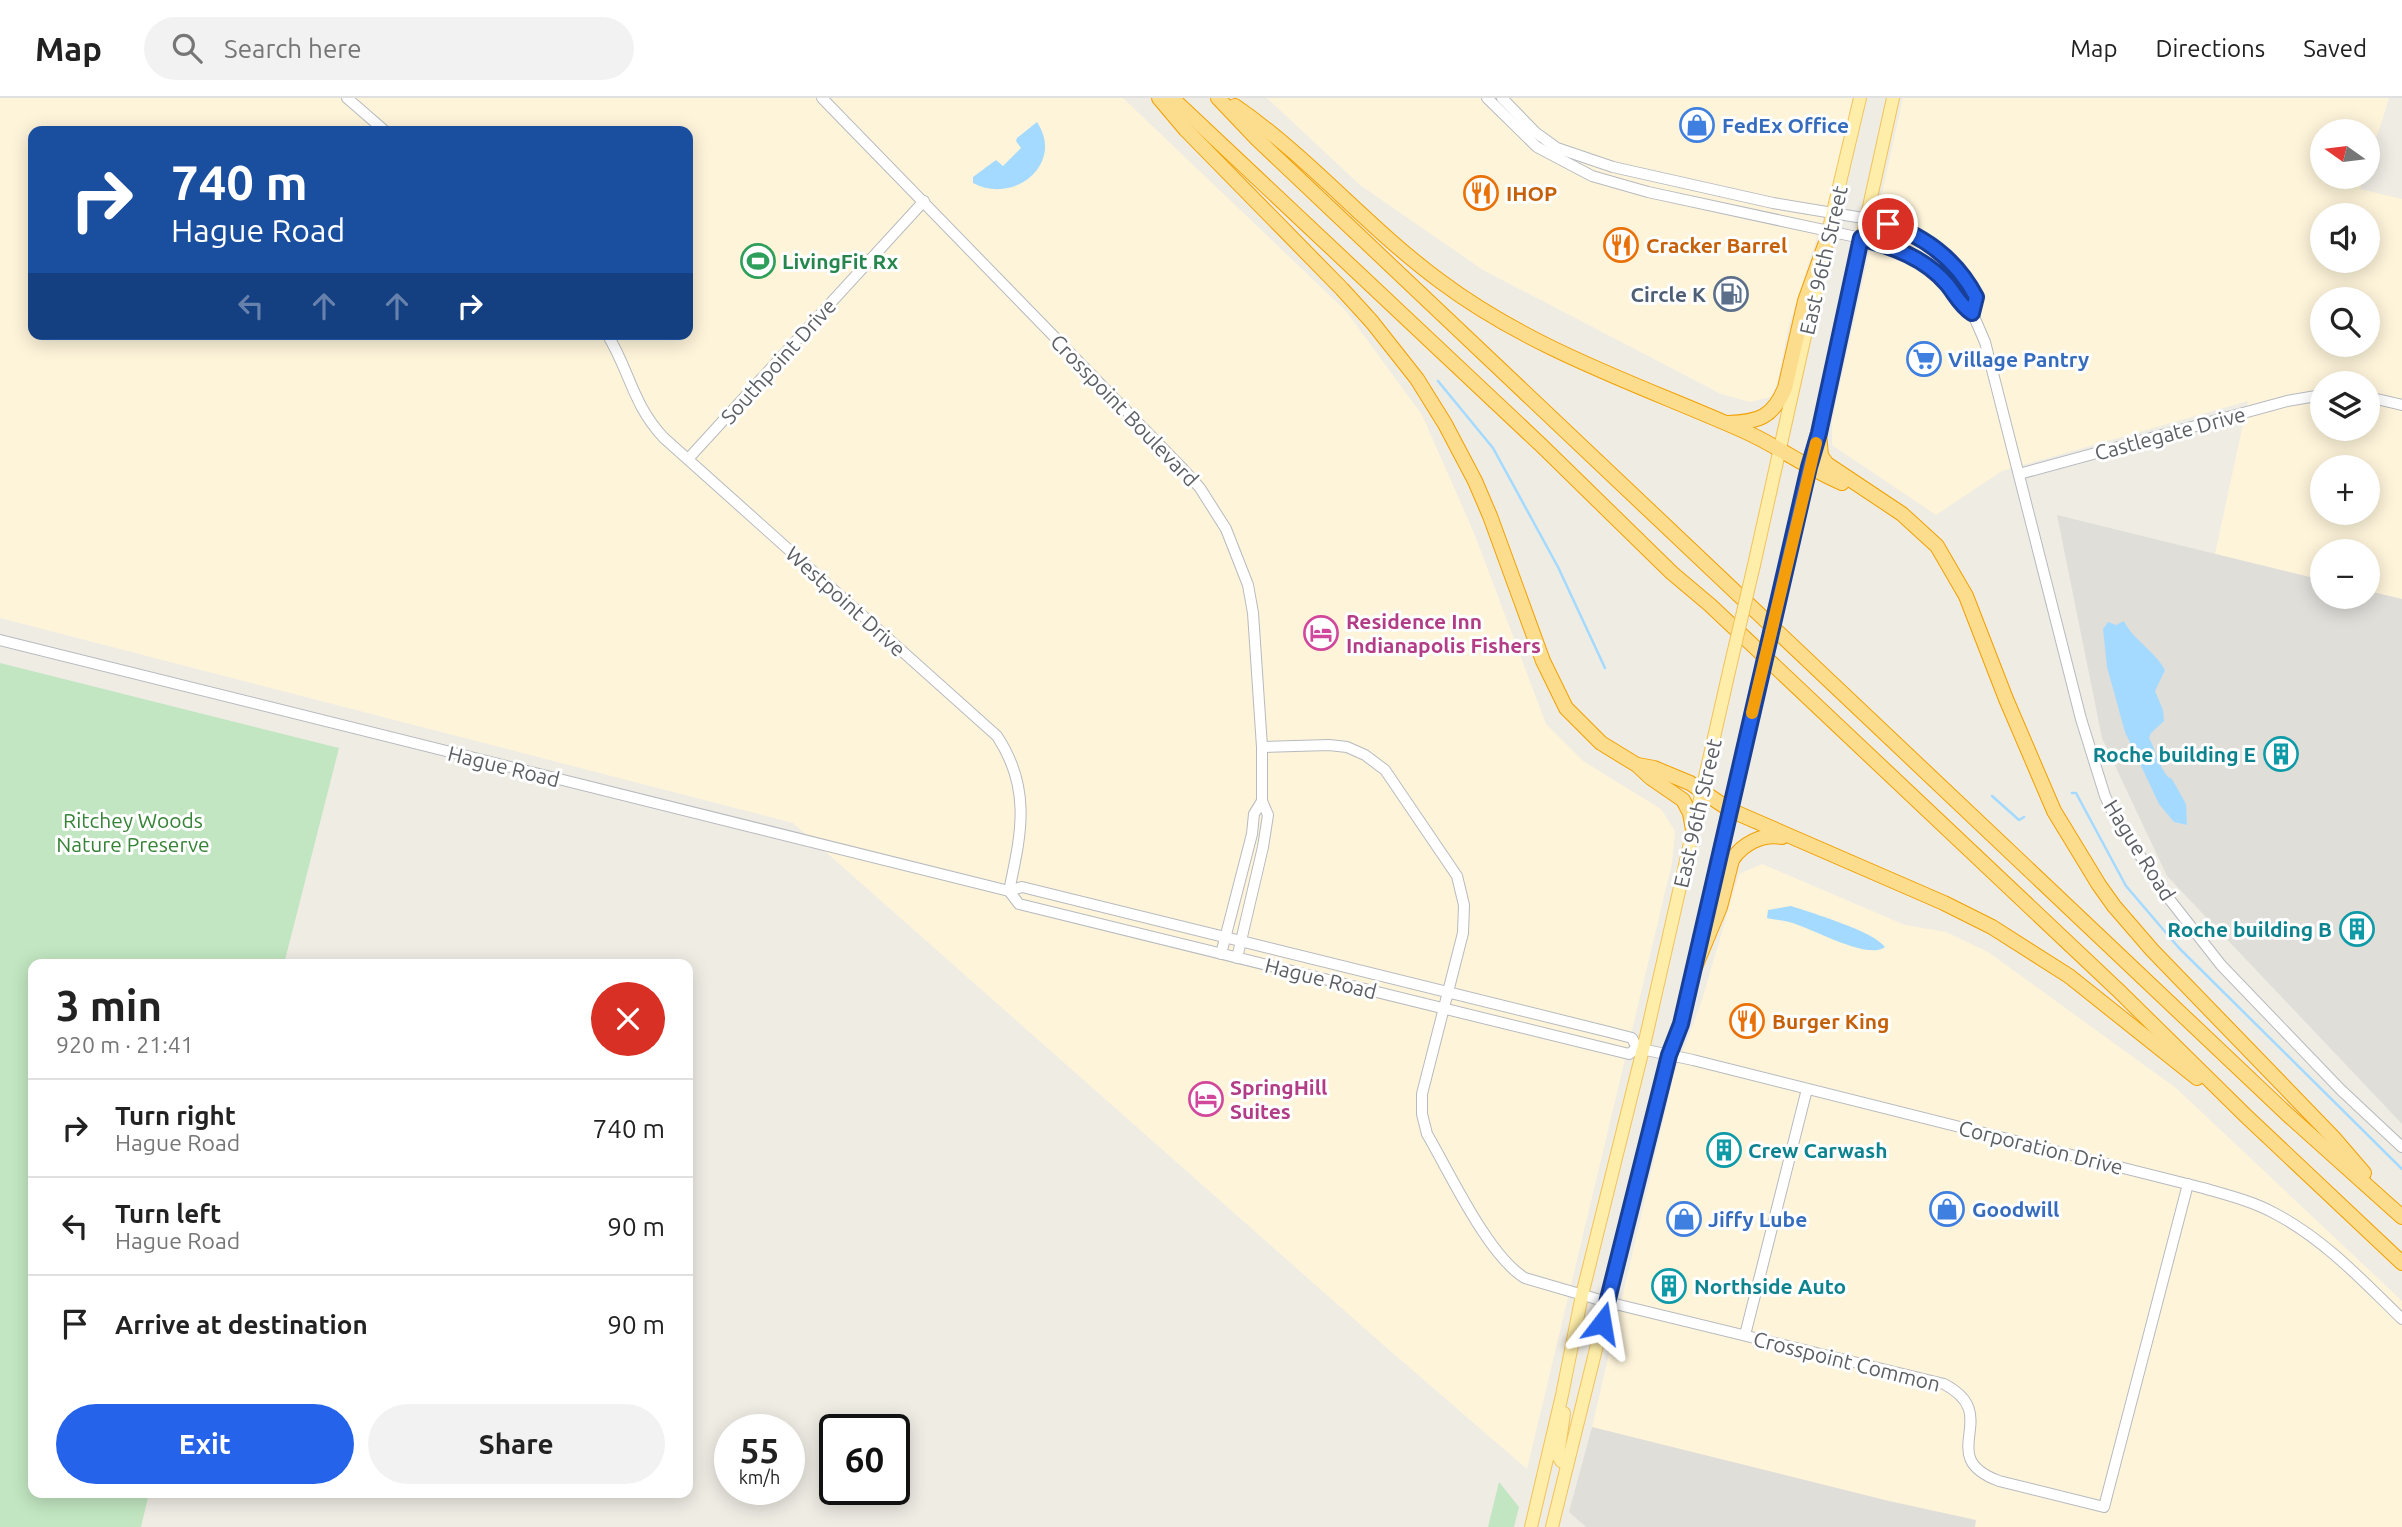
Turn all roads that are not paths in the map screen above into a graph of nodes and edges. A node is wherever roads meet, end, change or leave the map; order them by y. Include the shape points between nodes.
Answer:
1 (347, 98) edge
2 (822, 98) edge
3 (1159, 98) edge
4 (1172, 98) edge
5 (1221, 98) edge
6 (1487, 98) edge
7 (1502, 98) edge
8 (1860, 98) edge
9 (1893, 98) edge
10 (379, 126) edge
11 (924, 201) junction
12 (1840, 214) junction
13 (1865, 219) junction
14 (1827, 238) junction
15 (1861, 238) junction
16 (1972, 313) junction
17 (610, 340) edge
18 (2310, 396) edge
19 (2380, 400) edge
20 (2402, 405) edge
21 (1724, 423) junction
22 (1819, 433) junction
23 (1780, 450) junction
24 (688, 458) junction
25 (1809, 467) junction
26 (2019, 474) junction
27 (1861, 486) junction
28 (0, 640) edge
29 (1262, 747) junction
30 (1637, 765) junction
31 (1702, 792) junction
32 (1262, 801) junction
33 (1730, 810) junction
34 (1693, 830) junction
35 (1795, 840) junction
36 (1009, 891) junction
37 (1225, 937) junction
38 (1241, 941) junction
39 (1221, 954) junction
40 (1237, 958) junction
41 (1693, 972) junction
42 (1448, 993) junction
43 (1444, 1009) junction
44 (1640, 1049) junction
45 (1669, 1055) junction
46 (1807, 1089) junction
47 (2246, 1116) junction
48 (2402, 1147) edge
49 (2188, 1184) junction
50 (2398, 1213) edge
51 (2402, 1263) edge
52 (1582, 1295) junction
53 (1607, 1302) junction
54 (2402, 1319) edge
55 (1745, 1335) junction
56 (1562, 1395) junction
57 (1567, 1465) junction
58 (1531, 1527) edge
59 (1552, 1527) edge

1 - 10 street
2 - 11 street, Crosspoint Boulevard
3 - 30 highway via 1349,297 1417,379 1475,481 1543,661 1566,708 1601,743
4 - 47 highway
5 - 21 highway via 1268,129 1398,248 1471,303 1561,354
5 - 50 highway via 1257,139 1760,616 2287,1114
6 - 14 street, Hague Road via 1536,147 1592,176
7 - 12 street, Hague Road via 1557,148 1613,167
8 - 12 main road, East 96th Street
9 - 13 main road, East 96th Street
11 - 24 street, Southpoint Drive
11 - 29 street, Crosspoint Boulevard via 1184,468 1214,508 1251,597
12 - 13 street, Hague Road
12 - 14 main road, East 96th Street
13 - 15 main road, East 96th Street
13 - 16 street, Hague Road via 1903,229 1943,254 1976,297
14 - 15 street, Hague Road via 1842,234
14 - 21 highway via 1805,300 1781,398 1770,414 1759,419
14 - 23 main road, East 96th Street
15 - 16 street, Hague Road via 1913,257 1947,284 1962,307
15 - 22 main road, East 96th Street
16 - 26 street, Hague Road via 1985,342
17 - 24 street, Westpoint Drive via 649,422
18 - 26 street, Castlegate Drive
19 - 20 street
21 - 23 highway
22 - 25 main road, East 96th Street
22 - 27 highway via 1821,456 1827,464
23 - 25 highway
23 - 31 main road, East 96th Street, bridge
24 - 36 street, Westpoint Drive via 997,736 1013,765 1021,800
25 - 27 highway via 1843,484
25 - 33 main road, East 96th Street, bridge
26 - 48 street, Hague Road via 2081,719 2115,817 2221,965
27 - 50 highway via 1920,529 1950,564 2054,811 2114,906 2333,1137
28 - 36 street, Hague Road
29 - 32 street, Crosspoint Boulevard
29 - 42 street, Crosspoint Common via 1347,747 1385,770 1460,885 1464,926
30 - 31 highway via 1654,768
30 - 34 highway via 1683,800
31 - 33 highway
31 - 34 main road, East 96th Street
32 - 37 street, Crosspoint Boulevard via 1254,814
32 - 38 street, Crosspoint Boulevard via 1268,824
33 - 35 highway
33 - 41 main road, East 96th Street
34 - 44 main road, East 96th Street
35 - 41 highway via 1765,837 1735,854 1720,907
35 - 47 highway via 2009,936 2069,976
36 - 37 street, Hague Road via 1023,887
36 - 39 street, Hague Road via 1020,904
37 - 38 street, Hague Road
37 - 39 street, Crosspoint Boulevard
38 - 40 street, Crosspoint Boulevard
38 - 42 street, Hague Road
39 - 40 street, Hague Road
40 - 43 street, Hague Road
41 - 45 main road, East 96th Street
42 - 43 street, Crosspoint Common
42 - 44 street, Hague Road via 1632,1038
43 - 44 street, Hague Road via 1629,1054
43 - 52 street, Crosspoint Common via 1422,1094 1427,1134 1493,1248 1513,1271 1539,1284
44 - 45 street, Corporation Drive
44 - 52 main road, East 96th Street
45 - 46 street, Corporation Drive
45 - 53 main road, East 96th Street
46 - 49 street, Corporation Drive
46 - 55 street
47 - 51 highway
49 - 54 street, Corporation Drive via 2261,1207 2295,1225 2349,1267
49 - 55 street, Crosspoint Common via 2104,1507 1982,1475 1967,1451 1968,1405 1944,1384
52 - 53 street, Crosspoint Common
52 - 56 main road, East 96th Street
53 - 55 street, Crosspoint Common
53 - 57 main road, East 96th Street
56 - 57 main road via 1559,1456
56 - 58 main road, East 96th Street
57 - 59 main road, East 96th Street

